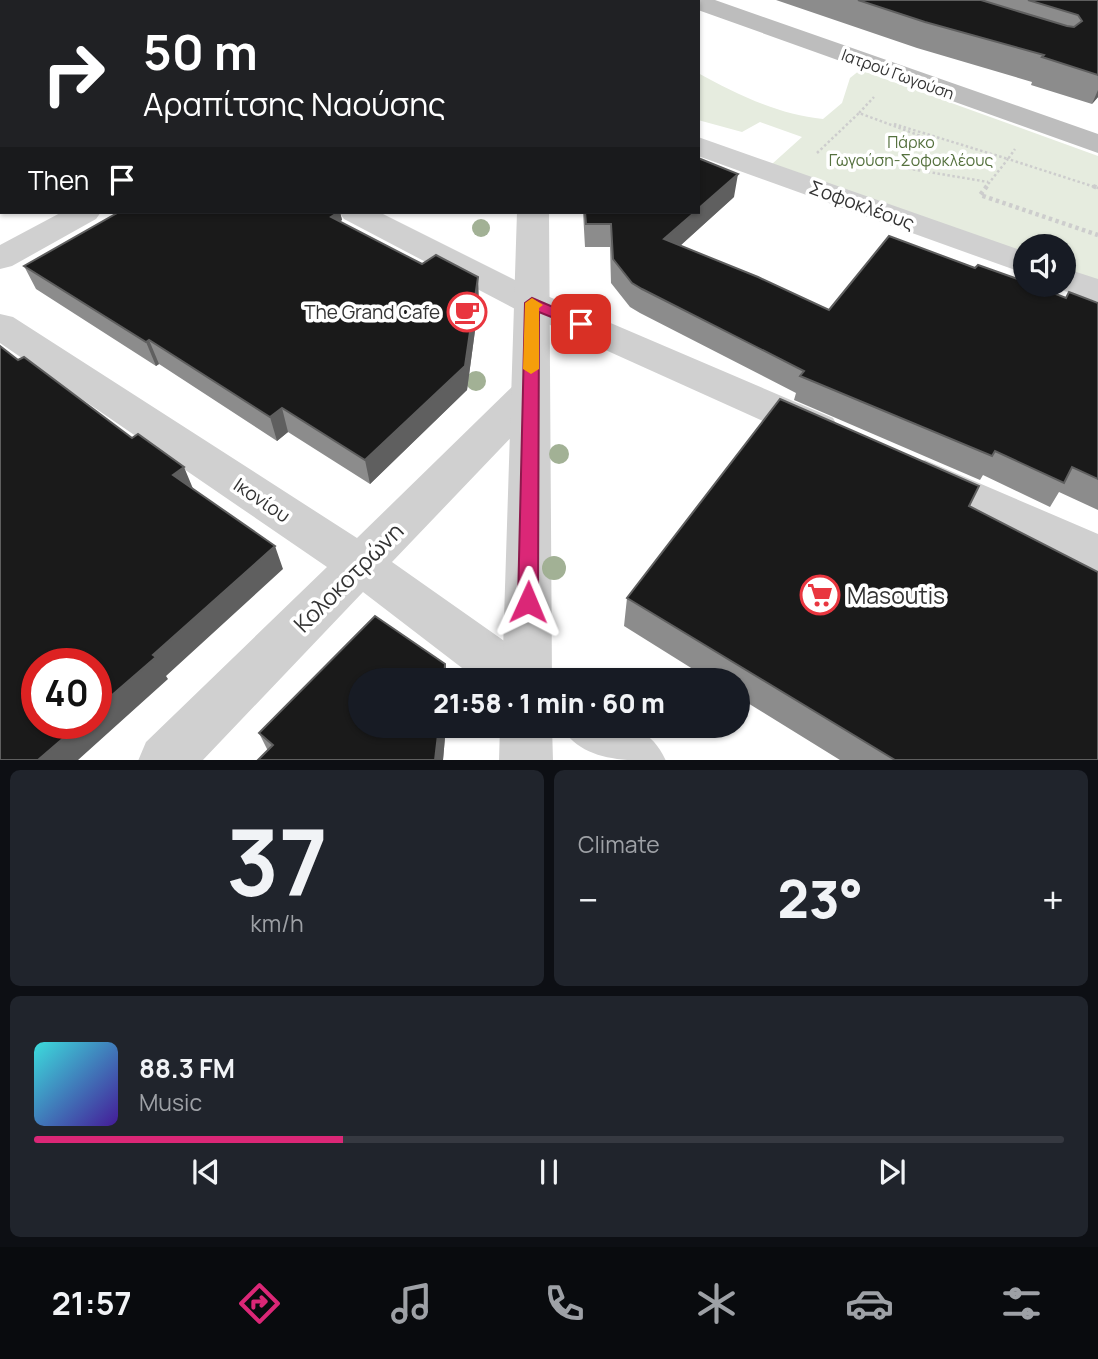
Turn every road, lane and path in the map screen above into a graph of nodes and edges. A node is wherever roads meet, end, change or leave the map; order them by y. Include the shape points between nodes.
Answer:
1 (737, 0) edge
2 (700, 3) edge
3 (898, 75) junction
4 (859, 113) junction
5 (1098, 128) edge
6 (1098, 144) edge
7 (700, 147) edge
8 (1008, 159) junction
9 (989, 182) junction
10 (1098, 188) edge
11 (81, 214) edge
12 (359, 214) edge
13 (533, 214) edge
14 (1098, 235) edge
15 (0, 259) edge
16 (1013, 259) edge
17 (1076, 283) edge
18 (1098, 291) edge
19 (532, 303) junction
20 (0, 326) edge
21 (530, 393) junction
22 (858, 446) edge
23 (896, 463) edge
24 (1098, 554) edge
25 (361, 565) junction
26 (501, 668) edge
27 (527, 668) edge
28 (526, 738) edge
29 (605, 738) edge
30 (166, 760) edge
31 (526, 760) edge
32 (638, 760) edge

1 - 5 main road, Ιατρού Γωγούση
2 - 3 main road, Ιατρού Γωγούση
3 - 4 path
3 - 6 main road, Ιατρού Γωγούση
4 - 8 path via 929,139 934,136
4 - 9 path via 816,153
7 - 16 street, Σοφοκλέους
8 - 9 path
8 - 10 path
9 - 14 path via 980,195
11 - 15 street
12 - 19 street
13 - 19 street
17 - 18 street
19 - 21 street
19 - 22 street
20 - 25 street, Ικονίου
21 - 25 street, Κολοκοτρώνη
21 - 27 street
23 - 24 street
25 - 26 street, Ικονίου
25 - 30 street, Κολοκοτρώνη
28 - 31 street
29 - 32 street

